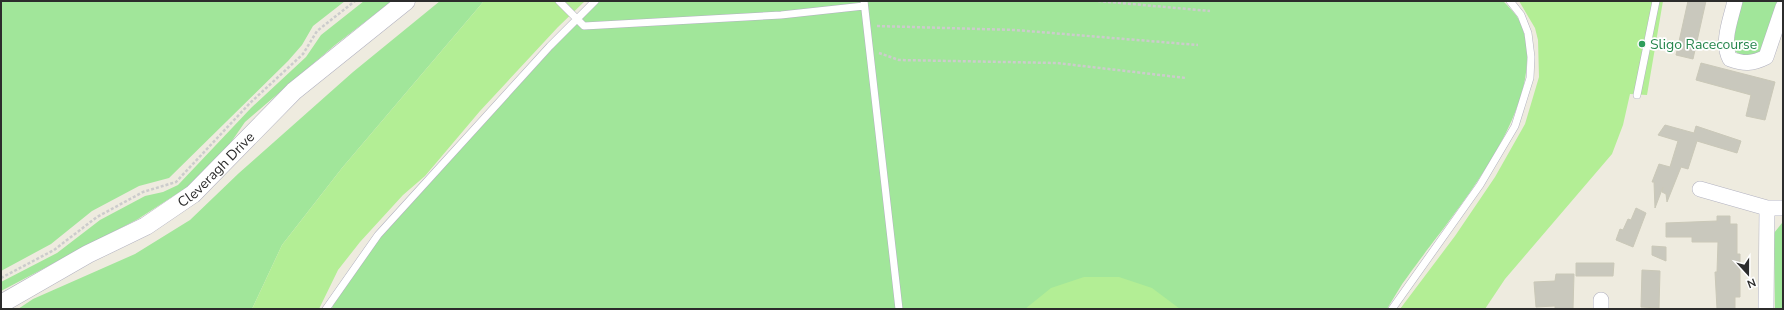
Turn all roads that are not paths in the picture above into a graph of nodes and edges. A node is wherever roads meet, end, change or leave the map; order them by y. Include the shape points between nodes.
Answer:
1 (406, 1) edge
2 (559, 1) edge
3 (595, 1) edge
4 (1510, 1) edge
5 (1656, 1) edge
6 (1735, 1) edge
7 (864, 4) edge
8 (1783, 7) edge
9 (577, 20) junction
10 (1638, 95) dead end
11 (1700, 189) dead end
12 (1767, 208) junction
13 (1783, 208) edge
14 (1, 304) edge
15 (326, 309) edge
16 (899, 309) edge
17 (1392, 309) edge
18 (1766, 309) edge

1 - 14 street, Cleveragh Drive via 294,91 193,194 146,226 88,254
2 - 9 lane
3 - 9 lane
4 - 17 lane via 1521,15 1528,34 1531,56 1530,78 1515,126 1480,185
5 - 10 lane
6 - 8 street via 1727,34 1726,51 1730,59 1744,64 1754,63 1766,57
7 - 9 lane via 781,15 595,26 584,26
7 - 16 lane
9 - 15 lane via 550,46 378,235
11 - 12 street
12 - 13 street
12 - 18 street

